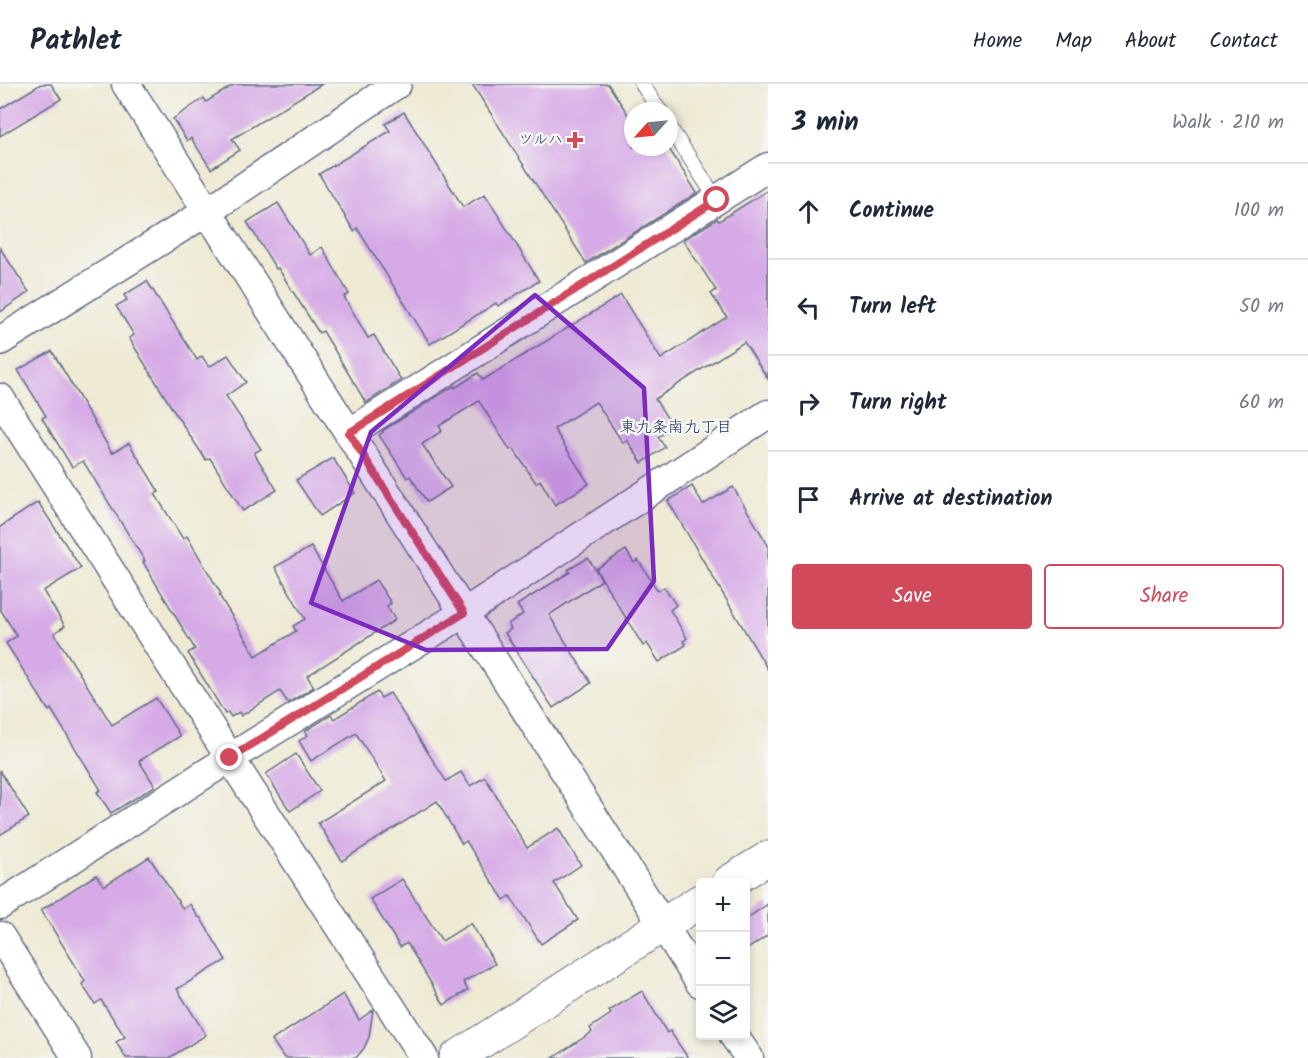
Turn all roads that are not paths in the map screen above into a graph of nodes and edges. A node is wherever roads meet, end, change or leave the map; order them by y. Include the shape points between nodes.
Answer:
1 (126, 84) edge
2 (397, 84) edge
3 (642, 84) edge
4 (654, 102) edge
5 (678, 140) edge
6 (768, 167) edge
7 (717, 200) junction
8 (208, 211) junction
9 (0, 341) edge
10 (0, 398) edge
11 (768, 414) edge
12 (349, 433) junction
13 (464, 613) junction
14 (230, 758) junction
15 (768, 858) edge
16 (736, 878) edge
17 (696, 903) edge
18 (0, 905) edge
19 (663, 924) junction
20 (3, 948) edge
21 (696, 977) edge
22 (737, 1040) edge
23 (77, 1058) edge
24 (424, 1058) edge
25 (456, 1058) edge
26 (749, 1058) edge

1 - 8 street
2 - 8 street
3 - 4 lane
5 - 7 lane
6 - 7 street
7 - 12 street
8 - 9 street
8 - 12 street
10 - 14 street
11 - 13 street
12 - 13 street
13 - 14 street
13 - 19 street
14 - 18 street
14 - 24 street
15 - 16 street
17 - 19 street
19 - 21 street
19 - 25 street
20 - 23 street
22 - 26 street

